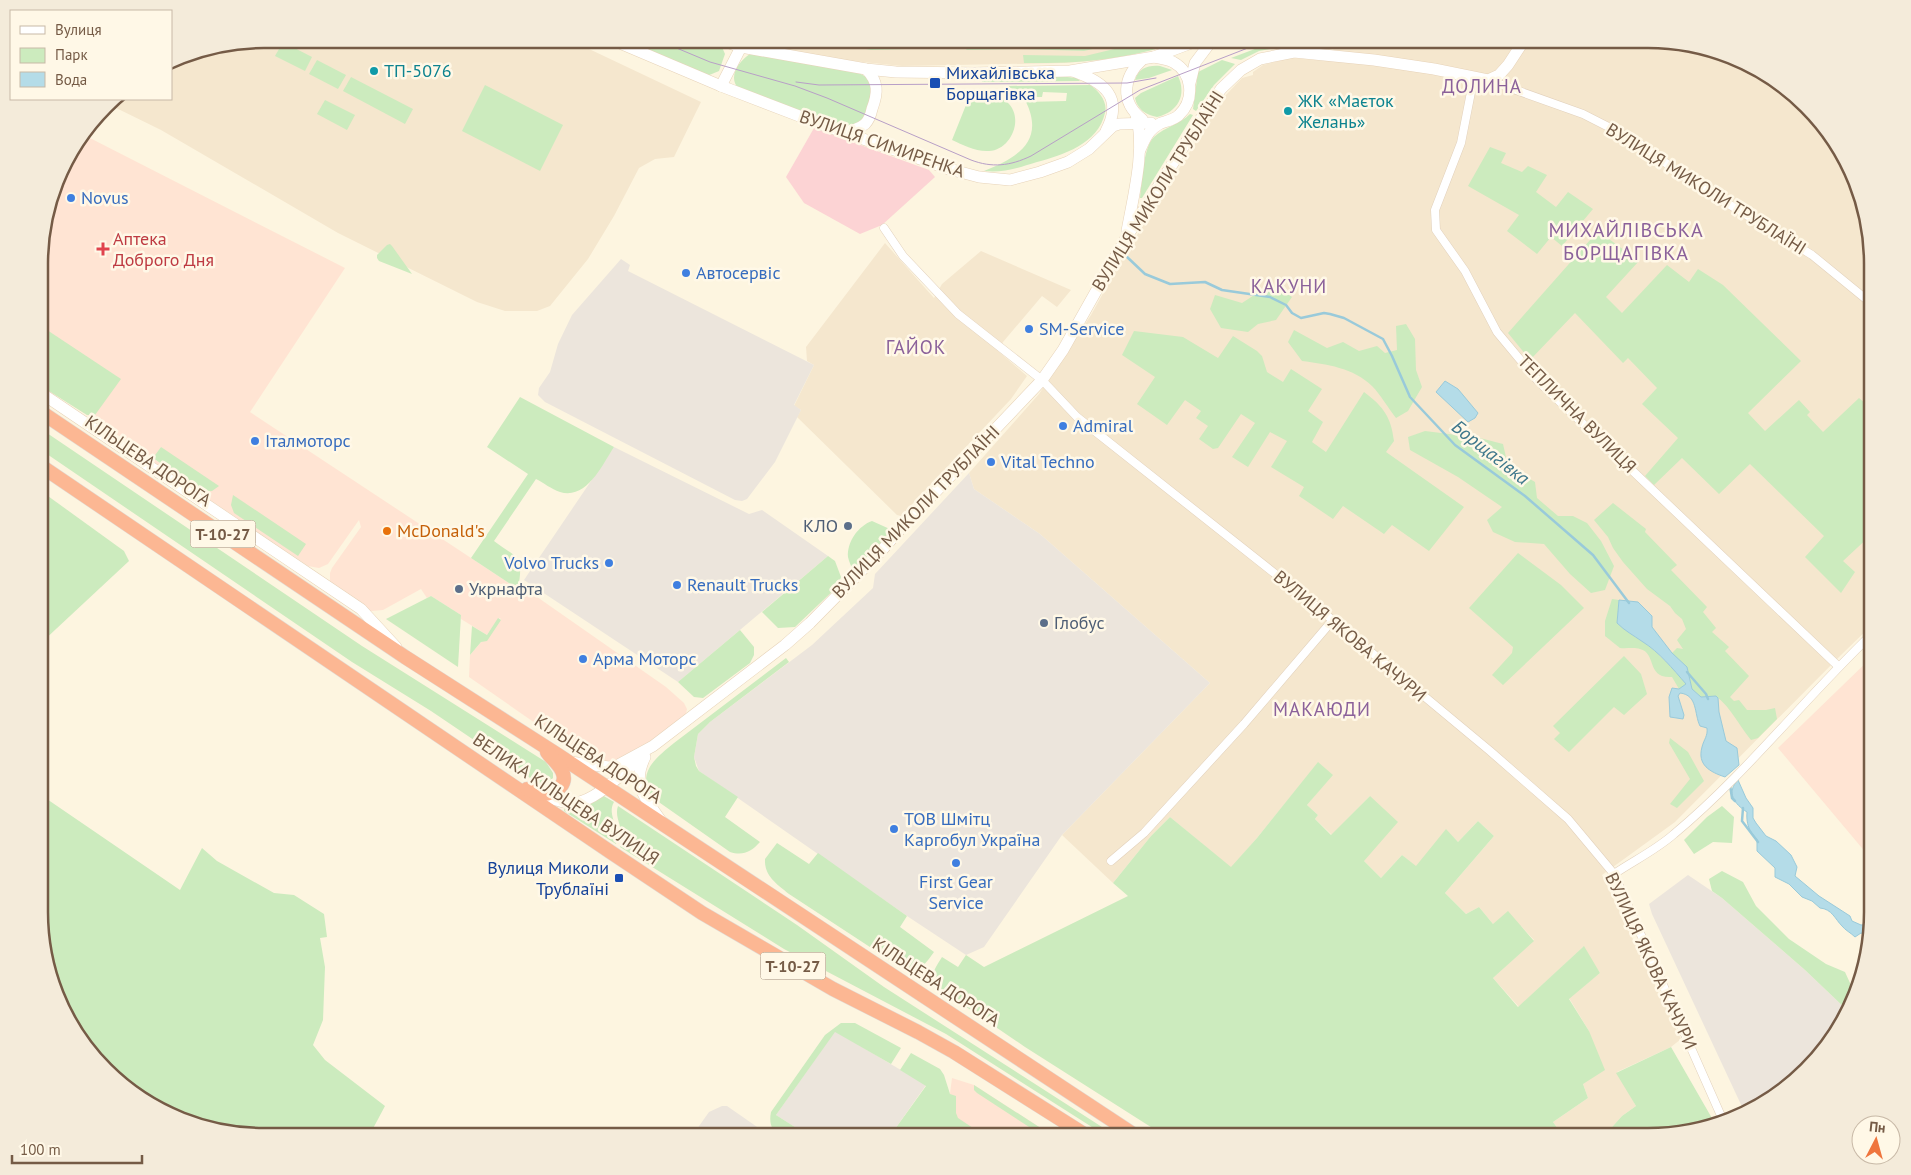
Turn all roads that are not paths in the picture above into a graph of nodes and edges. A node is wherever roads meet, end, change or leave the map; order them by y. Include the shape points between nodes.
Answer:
1 (631, 48) edge
2 (741, 48) edge
3 (747, 48) edge
4 (1178, 48) edge
5 (1206, 48) edge
6 (1519, 48) edge
7 (1148, 59) junction
8 (866, 69) junction
9 (1070, 70) junction
10 (1474, 77) junction
11 (1488, 80) junction
12 (1189, 85) junction
13 (722, 86) junction
14 (1137, 119) junction
15 (1156, 123) junction
16 (1106, 131) junction
17 (843, 132) junction
18 (1140, 150) junction
19 (884, 228) dead end
20 (1126, 238) junction
21 (1864, 297) edge
22 (1042, 380) junction
23 (48, 398) edge
24 (48, 417) edge
25 (48, 471) edge
26 (1332, 622) junction
27 (1864, 642) edge
28 (405, 657) junction
29 (1838, 666) junction
30 (539, 742) junction
31 (650, 751) junction
32 (568, 762) junction
33 (508, 782) junction
34 (606, 786) junction
35 (541, 795) junction
36 (664, 824) junction
37 (1111, 861) dead end
38 (1614, 874) junction
39 (1721, 1115) edge
40 (1074, 1128) edge
41 (1124, 1128) edge

1 - 13 street, ВУЛИЦЯ СИМИРЕНКА
2 - 13 street
3 - 8 street
4 - 7 street
5 - 12 street via 1193,68
6 - 11 street via 1499,75
7 - 9 street
7 - 12 street via 1165,59 1181,68
7 - 14 street via 1134,68 1127,83 1128,104
8 - 9 street via 947,73
8 - 17 street via 874,77 877,89 871,113 862,126
9 - 16 street via 1104,87 1114,106
10 - 11 street, ВУЛИЦЯ МИКОЛИ ТРУБЛАЇНІ
10 - 20 street, ВУЛИЦЯ МИКОЛИ ТРУБЛАЇНІ via 1327,54 1283,53 1253,63 1221,89
10 - 29 street, ТЕПЛИЧНА ВУЛИЦЯ via 1461,143 1434,210 1436,230 1465,270 1497,332 1538,381
11 - 21 street, ВУЛИЦЯ МИКОЛИ ТРУБЛАЇНІ via 1583,114 1636,141 1686,178 1812,255
12 - 15 street via 1188,101 1178,116
13 - 17 street, ВУЛИЦЯ СИМИРЕНКА
14 - 15 street, ВУЛИЦЯ СИМИРЕНКА
14 - 16 street, ВУЛИЦЯ СИМИРЕНКА
14 - 18 street
15 - 18 street
16 - 17 street, ВУЛИЦЯ СИМИРЕНКА via 1089,149 1068,162 1010,180 959,172
18 - 20 street
19 - 22 street, ВУЛИЦЯ ЯКОВА КАЧУРИ via 903,256 958,314
20 - 22 street, ВУЛИЦЯ МИКОЛИ ТРУБЛАЇНІ via 1063,350
22 - 26 street, ВУЛИЦЯ ЯКОВА КАЧУРИ via 1078,417
22 - 31 street, ВУЛИЦЯ МИКОЛИ ТРУБЛАЇНІ via 810,623
23 - 28 street via 361,609
24 - 28 highway, КІЛЬЦЕВА ДОРОГА / Т-10-27
25 - 33 highway, ВЕЛИКА КІЛЬЦЕВА ВУЛИЦЯ / Т-10-27
26 - 37 street via 1144,834
26 - 38 street, ВУЛИЦЯ ЯКОВА КАЧУРИ via 1490,751 1566,818
27 - 29 street
28 - 30 highway, КІЛЬЦЕВА ДОРОГА / Т-10-27
29 - 38 street via 1728,784 1673,835
30 - 32 highway, КІЛЬЦЕВА ДОРОГА / Т-10-27
30 - 35 highway via 564,778 556,792
31 - 32 street, ВУЛИЦЯ МИКОЛИ ТРУБЛАЇНІ via 609,767
31 - 34 street
31 - 36 street via 640,768 639,784 641,792
32 - 34 highway, КІЛЬЦЕВА ДОРОГА / Т-10-27
33 - 35 highway
33 - 40 highway, ВЕЛИКА КІЛЬЦЕВА ВУЛИЦЯ / Т-10-27 via 702,913 834,989 954,1052
34 - 35 street via 595,796 575,803
34 - 36 highway, КІЛЬЦЕВА ДОРОГА / Т-10-27
36 - 41 highway, КІЛЬЦЕВА ДОРОГА / Т-10-27
38 - 39 street, ВУЛИЦЯ ЯКОВА КАЧУРИ

